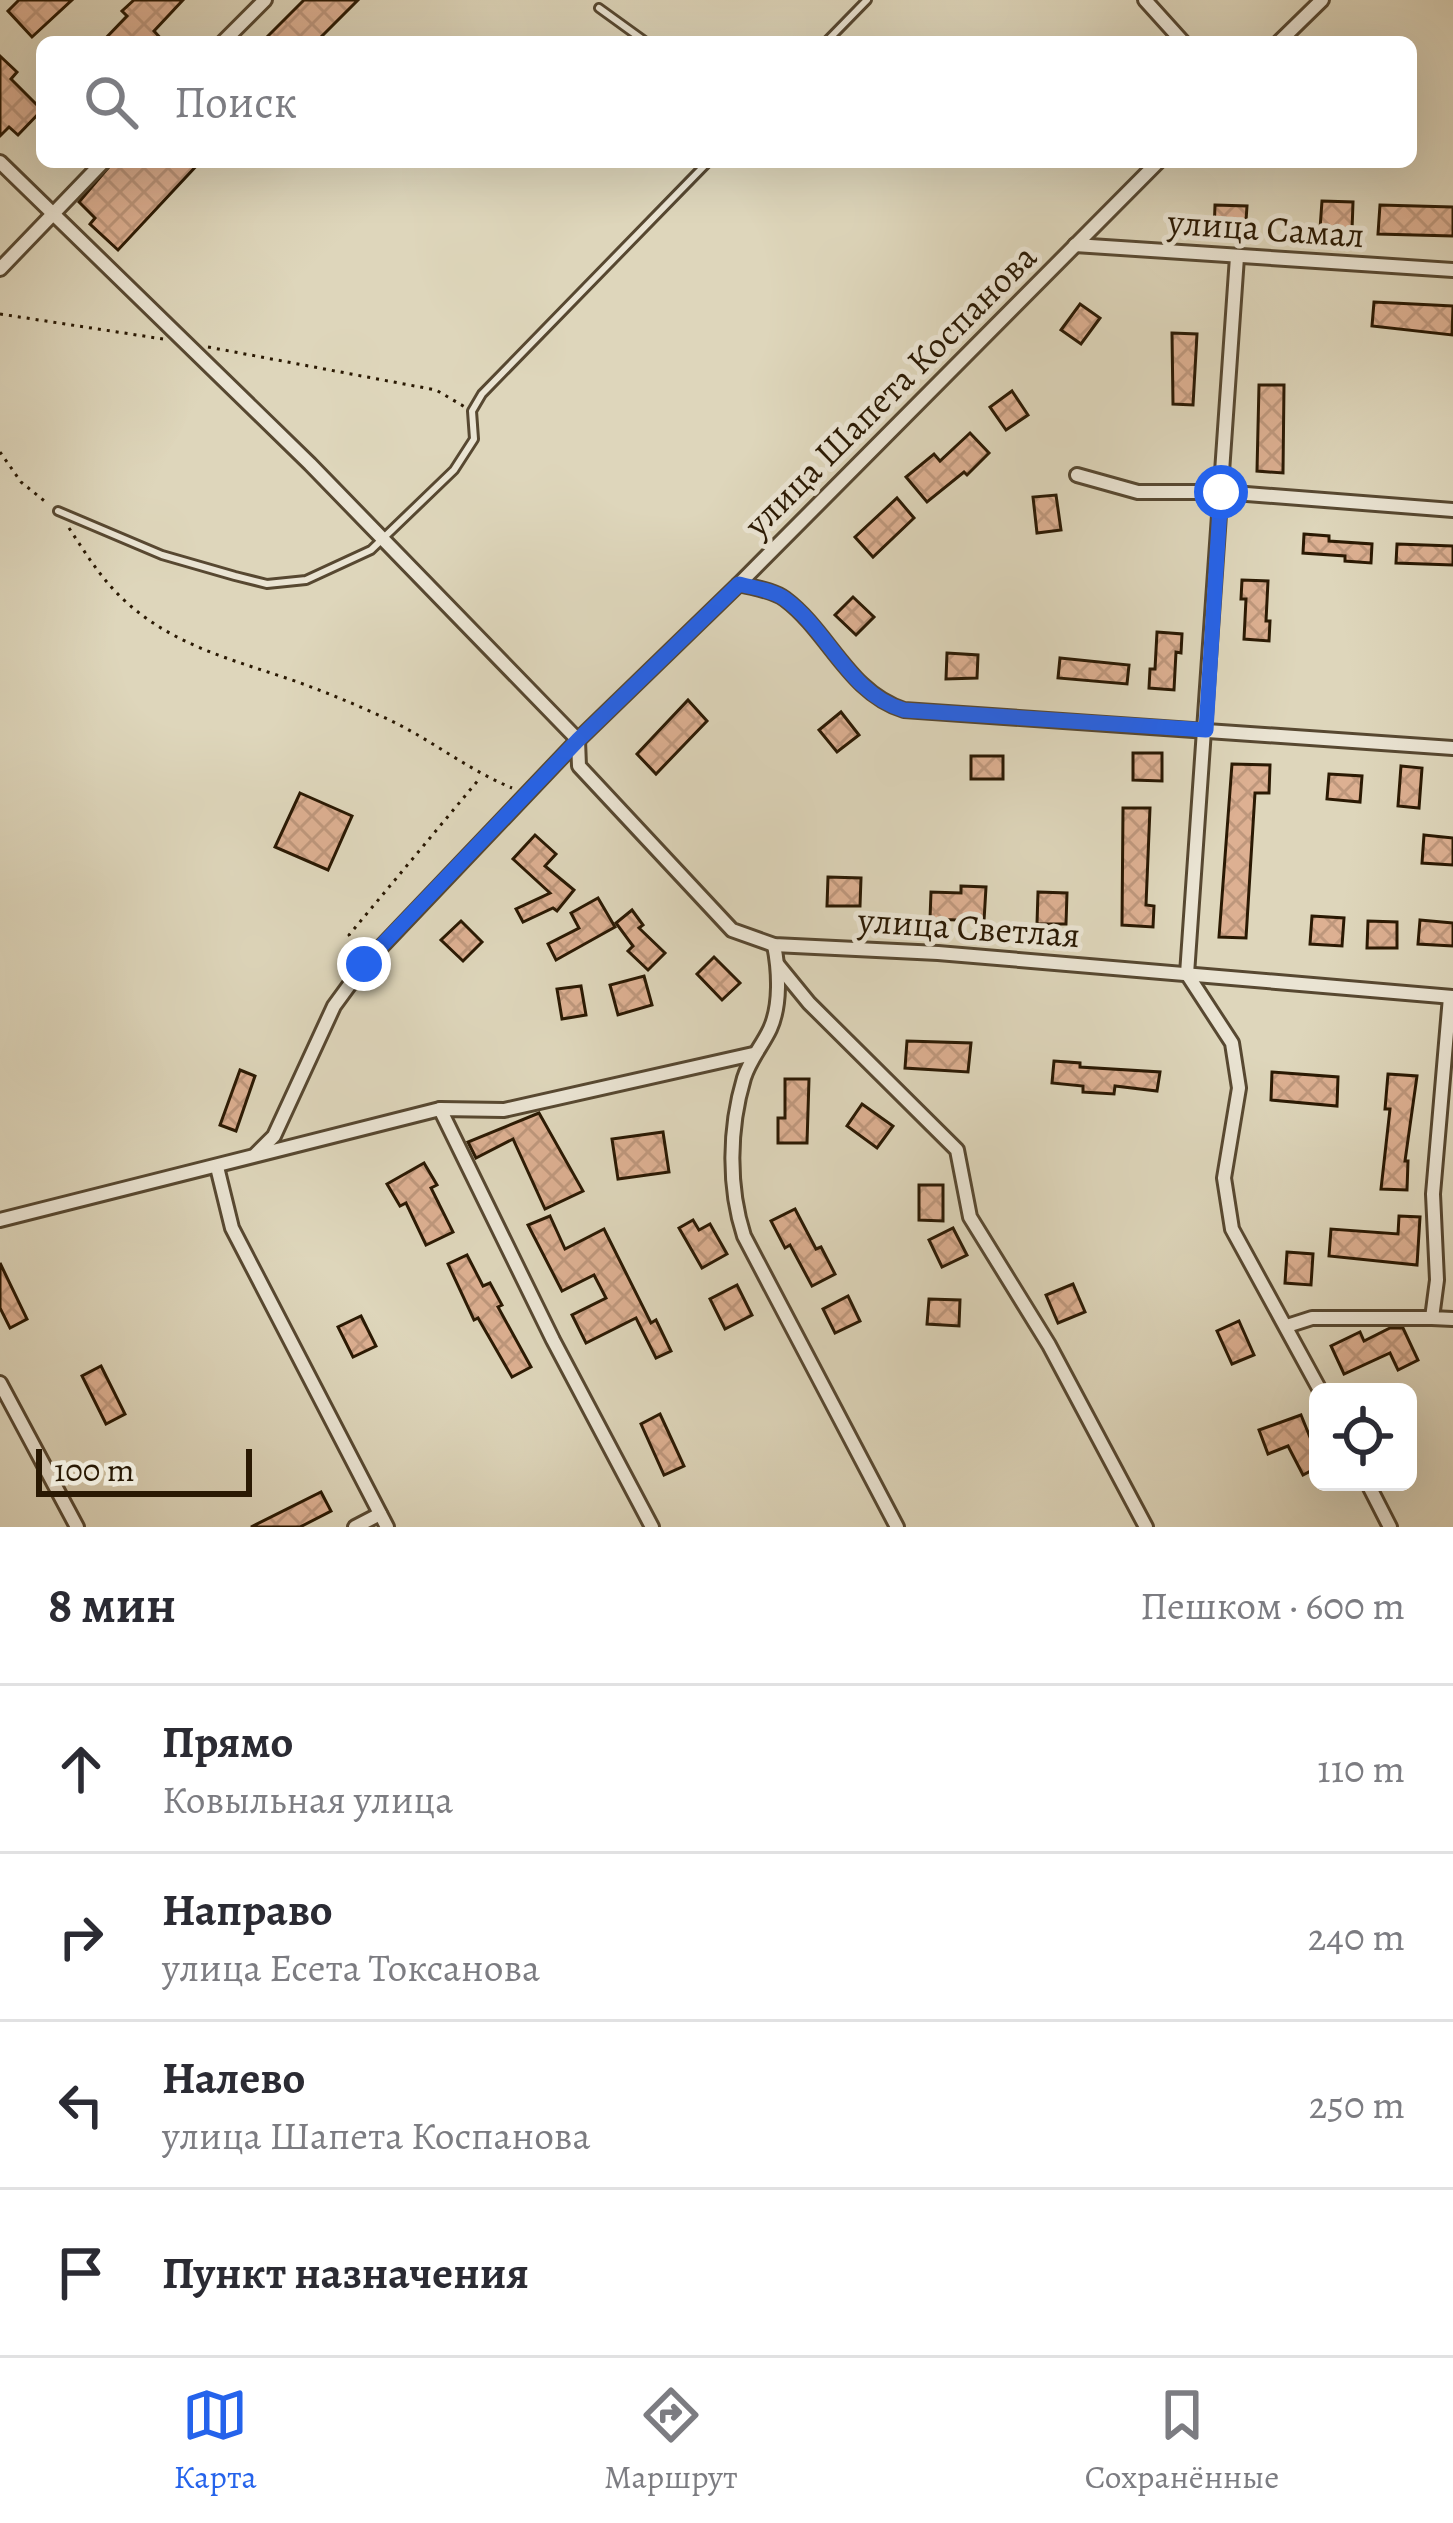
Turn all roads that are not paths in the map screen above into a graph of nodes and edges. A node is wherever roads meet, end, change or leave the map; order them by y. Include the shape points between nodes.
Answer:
1 (265, 0) edge
2 (867, 0) edge
3 (1145, 0) edge
4 (1322, 0) edge
5 (599, 8) dead end
6 (229, 36) edge
7 (638, 36) edge
8 (832, 36) edge
9 (1178, 36) edge
10 (1285, 36) edge
11 (0, 162) edge
12 (97, 168) edge
13 (702, 168) edge
14 (1152, 168) edge
15 (50, 215) junction
16 (1075, 245) junction
17 (1237, 257) junction
18 (1, 265) edge
19 (1453, 270) edge
20 (1077, 476) dead end
21 (1221, 492) junction
22 (1453, 510) edge
23 (58, 511) road end
24 (383, 538) junction
25 (739, 584) junction
26 (1206, 730) junction
27 (578, 740) junction
28 (1453, 748) edge
29 (774, 945) junction
30 (778, 965) junction
31 (1187, 974) junction
32 (1451, 997) edge
33 (753, 1054) junction
34 (440, 1109) junction
35 (256, 1154) junction
36 (217, 1166) junction
37 (0, 1220) edge
38 (1432, 1318) junction
39 (1453, 1319) edge
40 (1287, 1326) junction
41 (1316, 1383) edge
42 (2, 1391) edge
43 (1372, 1491) edge
44 (384, 1521) edge
45 (77, 1527) edge
46 (355, 1527) edge
47 (652, 1527) edge
48 (898, 1527) edge
49 (1146, 1527) edge
50 (1390, 1527) edge

1 - 6 street
2 - 8 lane
3 - 9 street
4 - 10 street
5 - 7 lane
11 - 15 street, улица Светлая
12 - 15 street
13 - 24 lane via 495,379 472,411 466,453
14 - 16 street, улица Шапета Коспанова
15 - 18 street
15 - 24 street, улица Светлая
16 - 17 street, улица Самал
16 - 25 street, улица Шапета Коспанова
17 - 19 street, улица Самал
17 - 21 street
20 - 21 street via 1138,492
21 - 22 street
21 - 26 street
23 - 24 lane via 162,555 267,584 345,565
24 - 27 street, улица Светлая
25 - 26 street via 782,595 884,704
25 - 27 street, улица Шапета Коспанова
26 - 28 street
26 - 31 street
27 - 29 street, улица Светлая via 579,766 732,930
27 - 35 street, улица Шапета Коспанова via 364,964 334,1006 274,1136
29 - 30 street
29 - 31 street, улица Светлая
30 - 33 street via 775,1016
30 - 49 street via 957,1150 970,1216
31 - 32 street, улица Светлая
31 - 40 street via 1232,1043 1239,1088 1224,1178 1232,1229
32 - 38 street via 1433,1194
33 - 34 street via 504,1110
33 - 48 street via 737,1115 736,1210
34 - 35 street
34 - 47 street
35 - 36 street
36 - 37 street
36 - 44 street via 232,1228
38 - 39 street
38 - 40 street via 1312,1318
40 - 41 street
42 - 45 street
43 - 50 street
44 - 46 street

